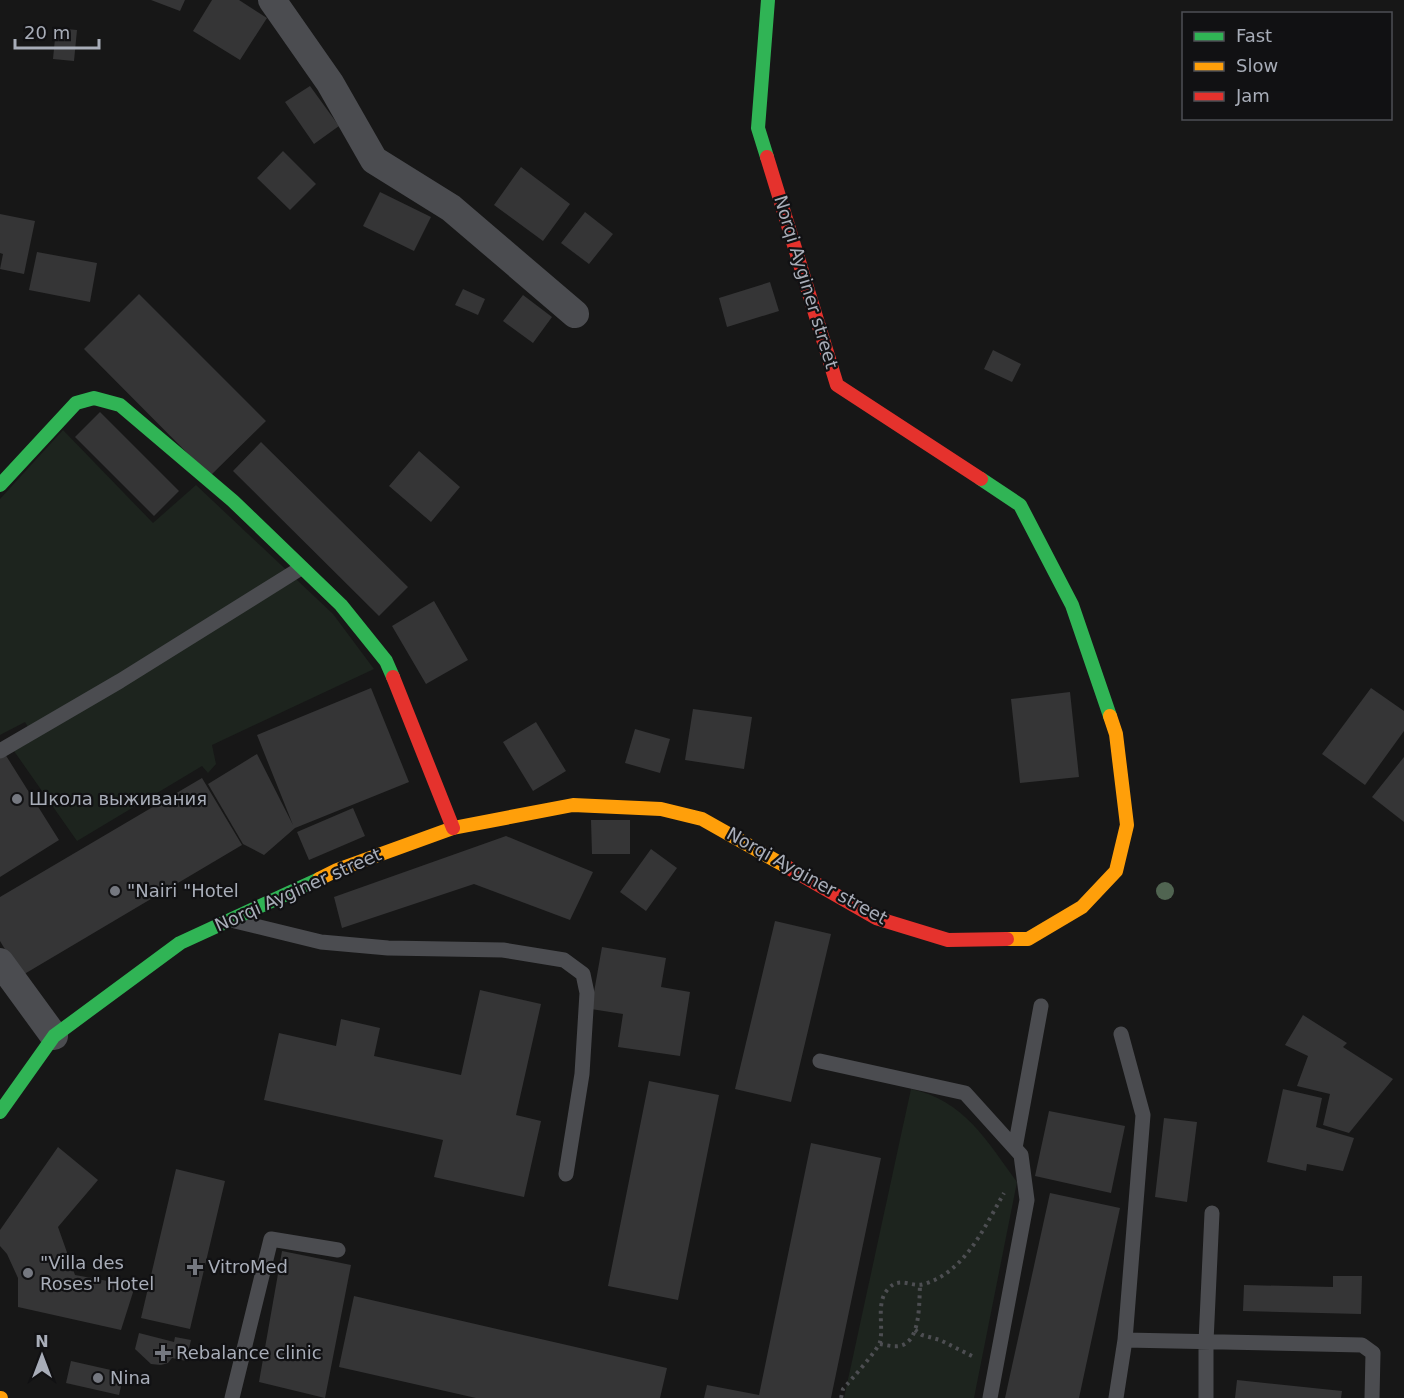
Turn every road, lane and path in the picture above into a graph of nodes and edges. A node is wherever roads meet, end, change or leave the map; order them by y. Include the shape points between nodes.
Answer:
1 (272, 0) edge
2 (768, 0) edge
3 (575, 314) dead end
4 (0, 485) edge
5 (302, 568) junction
6 (0, 751) edge
7 (453, 828) junction
8 (229, 920) junction
9 (0, 962) edge
10 (1041, 1006) dead end
11 (1121, 1034) dead end
12 (54, 1036) junction
13 (820, 1060) dead end
14 (0, 1112) edge
15 (1015, 1148) junction
16 (566, 1174) dead end
17 (1009, 1184) dead end
18 (1212, 1213) dead end
19 (338, 1250) dead end
20 (920, 1285) junction
21 (915, 1330) junction
22 (1125, 1340) junction
23 (1206, 1342) junction
24 (880, 1344) junction
25 (994, 1377) junction
26 (232, 1398) edge
27 (841, 1398) edge
28 (990, 1398) edge
29 (1116, 1398) edge
30 (1206, 1398) edge
31 (1372, 1398) edge

1 - 3 street via 330,83 374,160 451,208
2 - 7 street, Norqi Ayginer street via 758,128 837,385 1020,505 1072,605 1116,734 1127,825 1116,871 1082,907 1028,939 948,940 876,918 702,819 662,809 573,805
4 - 5 street via 76,403 94,398 120,405 233,501
5 - 6 lane
5 - 7 street via 341,605 386,662
7 - 8 street, Norqi Ayginer street via 337,870
8 - 12 street, Norqi Ayginer street via 180,943
8 - 16 lane via 321,942 388,948 502,950 564,960 583,974 587,993 582,1074
9 - 12 street
10 - 15 lane
11 - 22 lane via 1143,1115
12 - 14 street, Norqi Ayginer street
13 - 15 lane via 965,1093
15 - 25 lane via 1021,1155 1028,1200
17 - 20 path via 961,1262 937,1280
18 - 23 lane
19 - 26 lane via 271,1239
20 - 21 path
20 - 24 path via 904,1282 888,1288 882,1304
21 - 24 path via 908,1343
21 - 25 path via 970,1354
22 - 23 lane
22 - 29 lane
23 - 30 lane
23 - 31 lane via 1362,1345 1374,1353
24 - 27 path via 843,1389
25 - 28 lane

